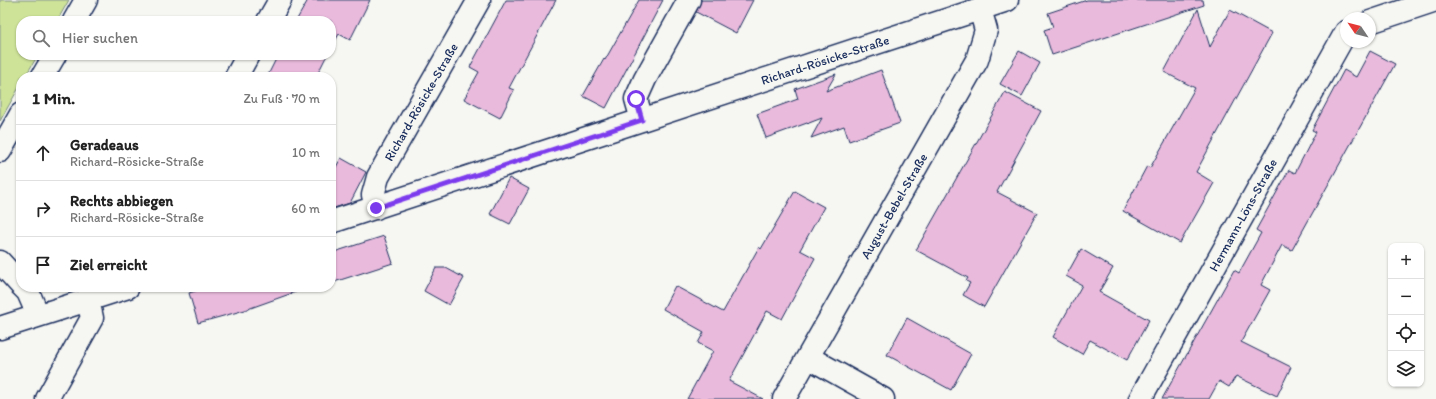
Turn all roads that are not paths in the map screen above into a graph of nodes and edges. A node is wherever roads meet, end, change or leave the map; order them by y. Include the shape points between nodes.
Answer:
1 (86, 0) edge
2 (280, 0) edge
3 (479, 0) edge
4 (689, 0) edge
5 (1007, 0) edge
6 (1436, 0) edge
7 (980, 9) junction
8 (77, 16) edge
9 (271, 16) edge
10 (1376, 20) edge
11 (1340, 43) edge
12 (52, 60) edge
13 (245, 60) edge
14 (45, 72) edge
15 (239, 72) edge
16 (642, 120) junction
17 (16, 123) edge
18 (0, 151) edge
19 (376, 208) junction
20 (336, 220) edge
21 (0, 262) edge
22 (16, 279) edge
23 (28, 292) edge
24 (113, 292) edge
25 (88, 300) junction
26 (38, 316) junction
27 (0, 328) edge
28 (808, 357) junction
29 (47, 399) edge
30 (784, 399) edge
31 (883, 399) edge
32 (1140, 399) edge

1 - 8 street
2 - 9 street
3 - 19 street, Richard-Rösicke-Straße via 378,177 373,195
4 - 16 street via 636,99
5 - 7 street, Richard-Rösicke-Straße
6 - 10 street
7 - 16 street, Richard-Rösicke-Straße
7 - 28 street, August-Bebel-Straße via 986,30 977,60
11 - 32 street, Hermann-Löns-Straße
12 - 14 street
13 - 15 street
16 - 19 street, Richard-Rösicke-Straße
17 - 18 street
19 - 20 street, Richard-Rösicke-Straße
21 - 22 street
23 - 26 street
24 - 25 street
25 - 26 street
25 - 29 street via 92,318
26 - 27 street
28 - 30 street, August-Bebel-Straße
28 - 31 street

